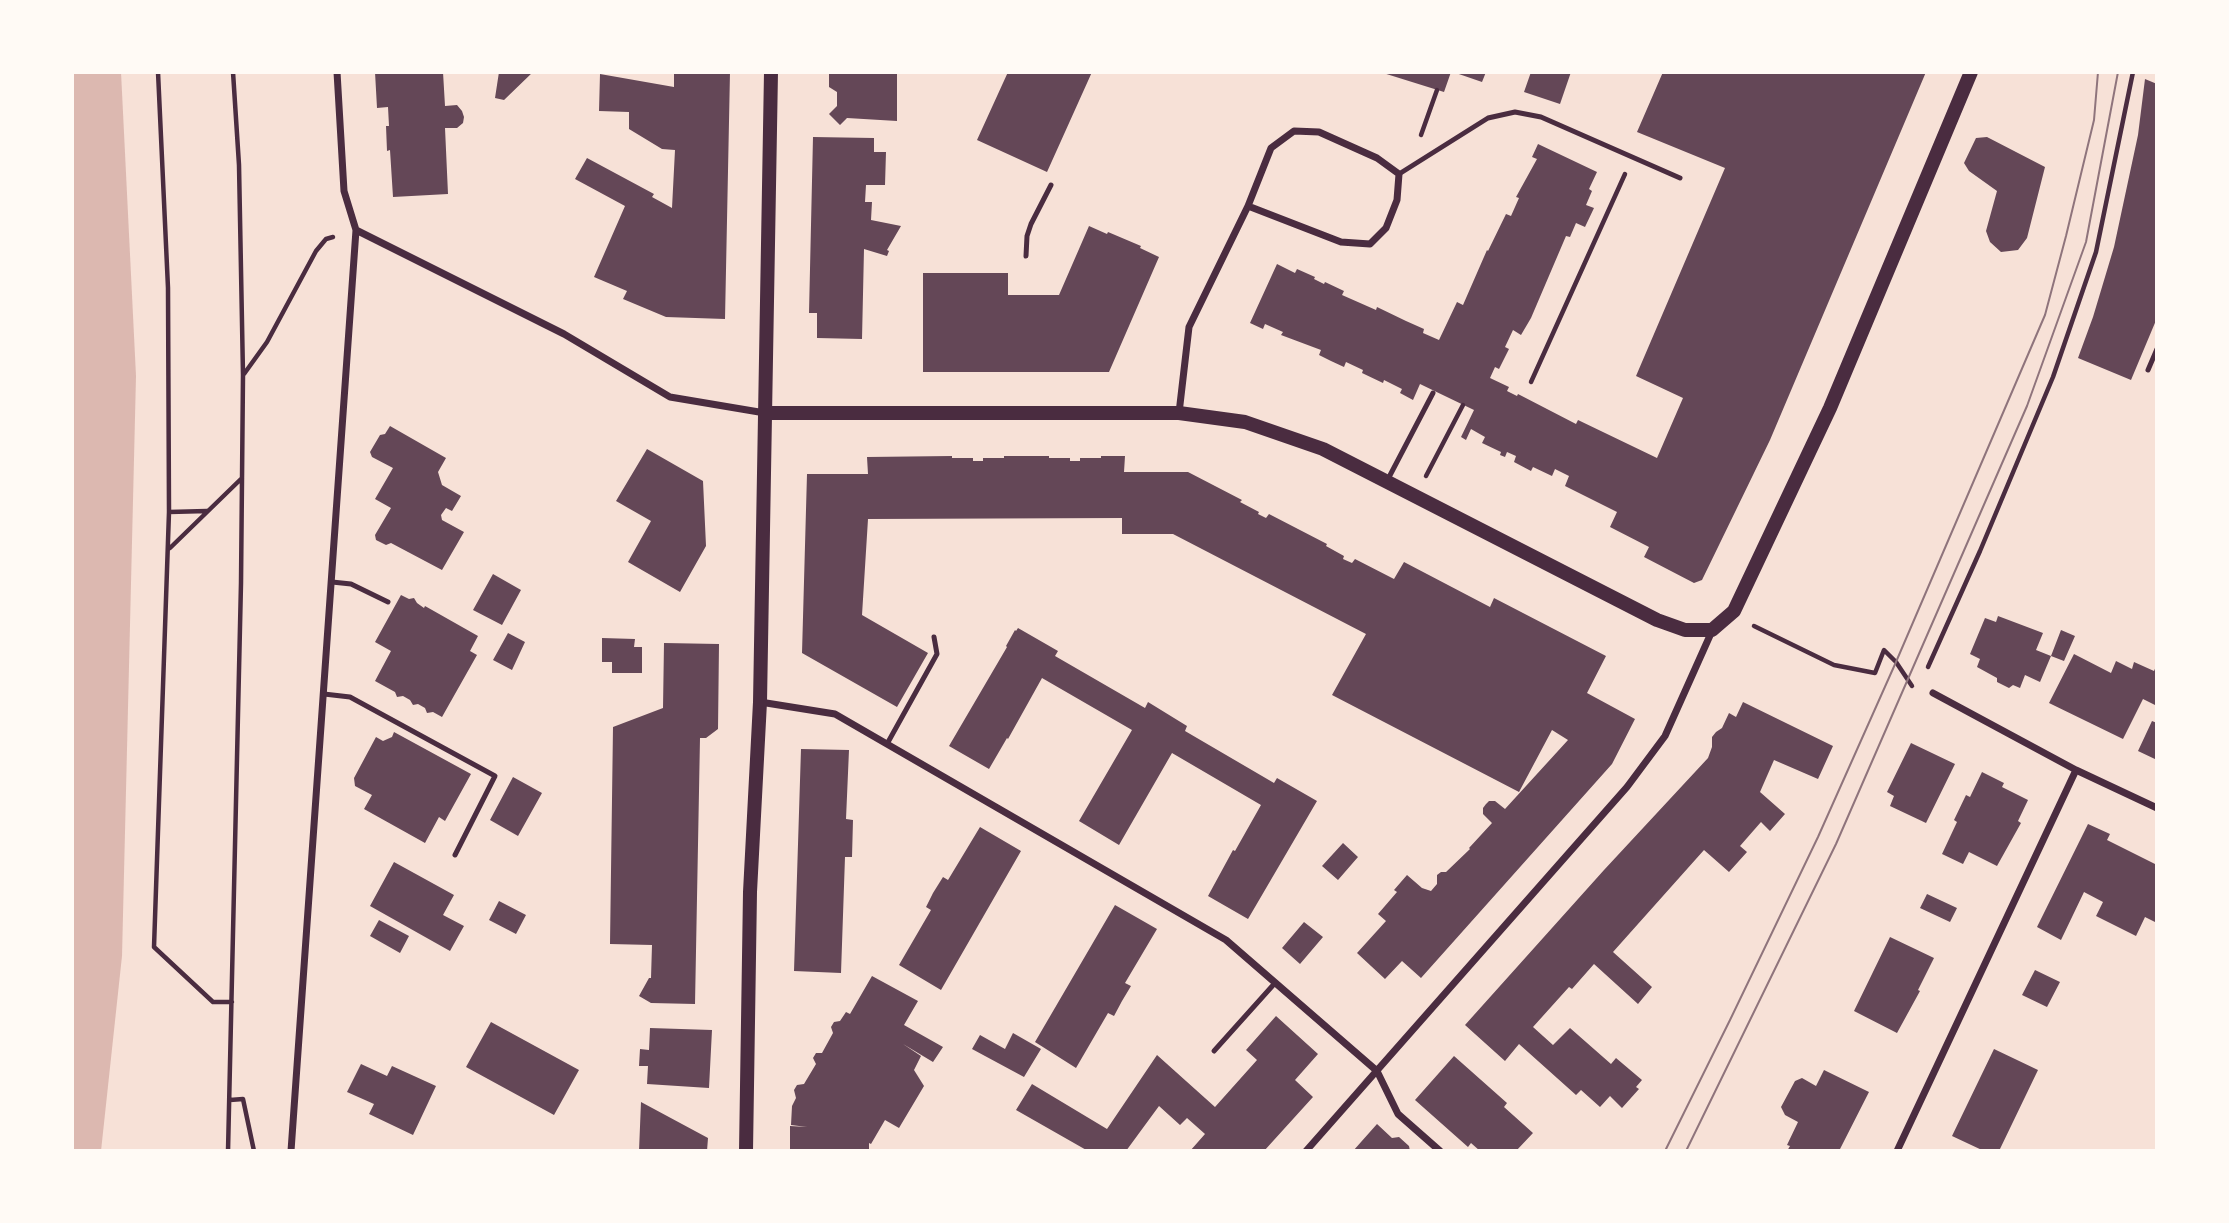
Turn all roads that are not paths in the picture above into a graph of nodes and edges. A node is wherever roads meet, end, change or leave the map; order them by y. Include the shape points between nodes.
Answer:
1 (337, 72) edge
2 (771, 72) edge
3 (1971, 72) edge
4 (1399, 174) junction
5 (1681, 178) dead end
6 (1051, 185) dead end
7 (1248, 206) junction
8 (356, 230) junction
9 (1026, 256) dead end
10 (2157, 349) edge
11 (2148, 370) dead end
12 (1433, 393) dead end
13 (765, 413) junction
14 (1179, 413) junction
15 (1387, 481) junction
16 (332, 582) junction
17 (388, 602) dead end
18 (1712, 630) junction
19 (934, 637) dead end
20 (1933, 693) road end
21 (324, 694) junction
22 (760, 702) junction
23 (887, 744) junction
24 (2076, 770) junction
25 (2157, 808) edge
26 (455, 855) dead end
27 (1275, 983) junction
28 (1214, 1051) dead end
29 (1377, 1071) junction
30 (291, 1151) edge
31 (746, 1151) edge
32 (1306, 1151) edge
33 (1440, 1151) edge
34 (1898, 1151) edge

1 - 8 street via 344,191
2 - 13 main road
3 - 18 main road via 1830,408 1734,611
4 - 5 lane via 1488,118 1515,112 1541,117
4 - 7 street via 1319,132 1294,131 1271,148
4 - 7 street via 1397,200 1386,228 1370,244 1341,242
6 - 9 lane via 1031,224
7 - 14 street via 1188,327
8 - 13 street via 564,334 670,397
8 - 16 street
10 - 11 lane
12 - 15 lane
13 - 14 main road
13 - 22 main road
14 - 15 main road via 1245,422 1322,449
15 - 18 main road via 1657,621 1685,630
16 - 17 lane via 351,584
16 - 21 street
18 - 29 street via 1665,736 1628,787
19 - 23 lane via 937,654
20 - 24 street
21 - 26 lane via 351,697 495,776
21 - 30 street
22 - 23 street via 835,714
22 - 31 main road via 750,892
23 - 27 street via 1226,940
24 - 25 street
24 - 34 street
27 - 28 lane
27 - 29 street
29 - 32 street
29 - 33 street via 1398,1114

